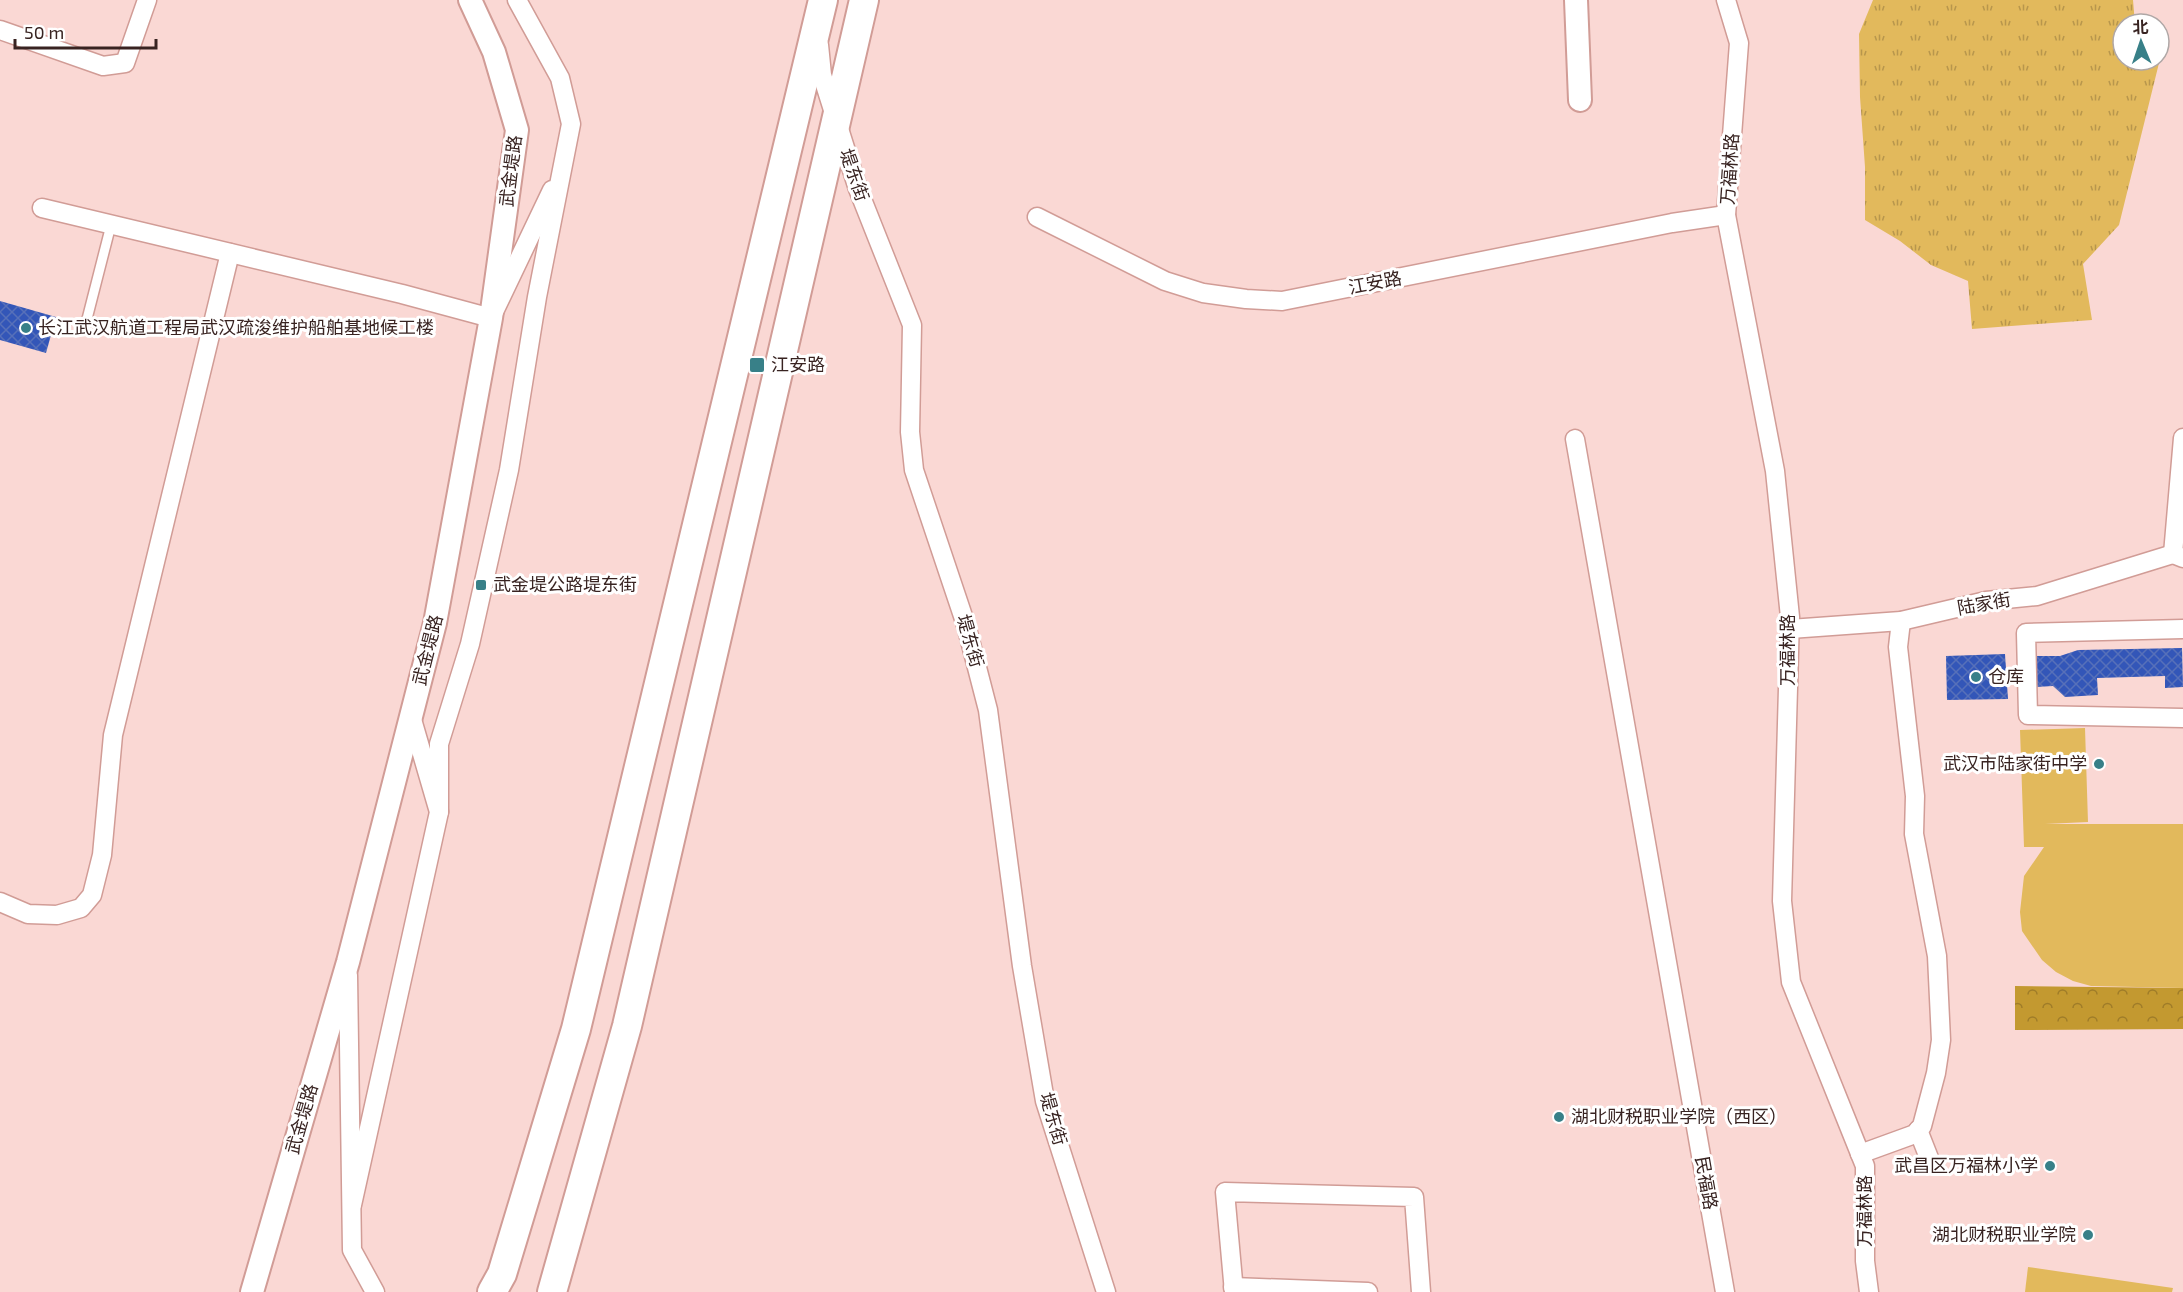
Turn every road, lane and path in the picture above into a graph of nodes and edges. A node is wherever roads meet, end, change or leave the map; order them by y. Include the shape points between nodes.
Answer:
1 (147, 0) edge
2 (470, 0) edge
3 (864, 0) edge
4 (1576, 0) edge
5 (1726, 0) edge
6 (521, 5) edge
7 (819, 8) edge
8 (0, 30) edge
9 (1580, 100) dead end
10 (836, 121) junction
11 (565, 164) junction
12 (42, 208) dead end
13 (1726, 215) junction
14 (1037, 217) dead end
15 (111, 225) junction
16 (230, 253) junction
17 (492, 318) junction
18 (87, 319) dead end
19 (2183, 438) edge
20 (1575, 439) dead end
21 (2178, 556) edge
22 (1901, 621) junction
23 (1790, 629) junction
24 (2183, 629) edge
25 (411, 716) junction
26 (2183, 718) edge
27 (439, 812) junction
28 (0, 902) edge
29 (348, 962) junction
30 (1918, 1130) junction
31 (1860, 1154) junction
32 (1931, 1163) dead end
33 (352, 1205) junction
34 (1234, 1289) edge
35 (252, 1292) edge
36 (375, 1292) edge
37 (492, 1292) edge
38 (552, 1292) edge
39 (1106, 1292) edge
40 (1368, 1292) edge
41 (1421, 1292) edge
42 (1725, 1292) edge
43 (1869, 1292) edge

1 - 8 street via 125,63 103,66
2 - 17 street, 武金堤路 via 494,52 517,130
3 - 10 main road
4 - 9 street
5 - 13 street, 万福林路 via 1739,43
6 - 11 street via 560,78 571,124
7 - 10 street, 堤东街 via 822,75
7 - 37 main road via 576,1029 502,1274
10 - 38 main road via 627,1026
10 - 39 street, 堤东街 via 858,189 912,325 910,432 914,470 966,625 988,710 1022,966 1046,1101
11 - 17 street
11 - 27 street via 537,297 509,470 470,644 439,744
12 - 15 street
13 - 14 street, 江安路 via 1282,301 1203,293 1165,281
13 - 23 street, 万福林路 via 1775,471
15 - 16 street
15 - 18 lane
16 - 17 street
16 - 28 street via 113,735 102,855 92,896 81,908 57,915 28,914
17 - 25 street, 武金堤路 via 435,623
19 - 21 street, 陆家街
20 - 42 street, 民福路
21 - 22 street, 陆家街 via 2037,596 1986,601
22 - 23 street, 陆家街
22 - 30 street via 1898,647 1915,796 1914,834 1937,956 1941,1040 1936,1072
23 - 31 street, 万福林路 via 1782,901 1791,982
24 - 26 street via 2026,633 2028,714
25 - 27 street
25 - 29 street, 武金堤路
27 - 33 street
29 - 33 street
29 - 35 street, 武金堤路
30 - 31 street
30 - 32 street
31 - 43 street, 万福林路 via 1864,1166
33 - 36 street via 352,1250
34 - 40 street
34 - 41 street via 1225,1192 1414,1197

